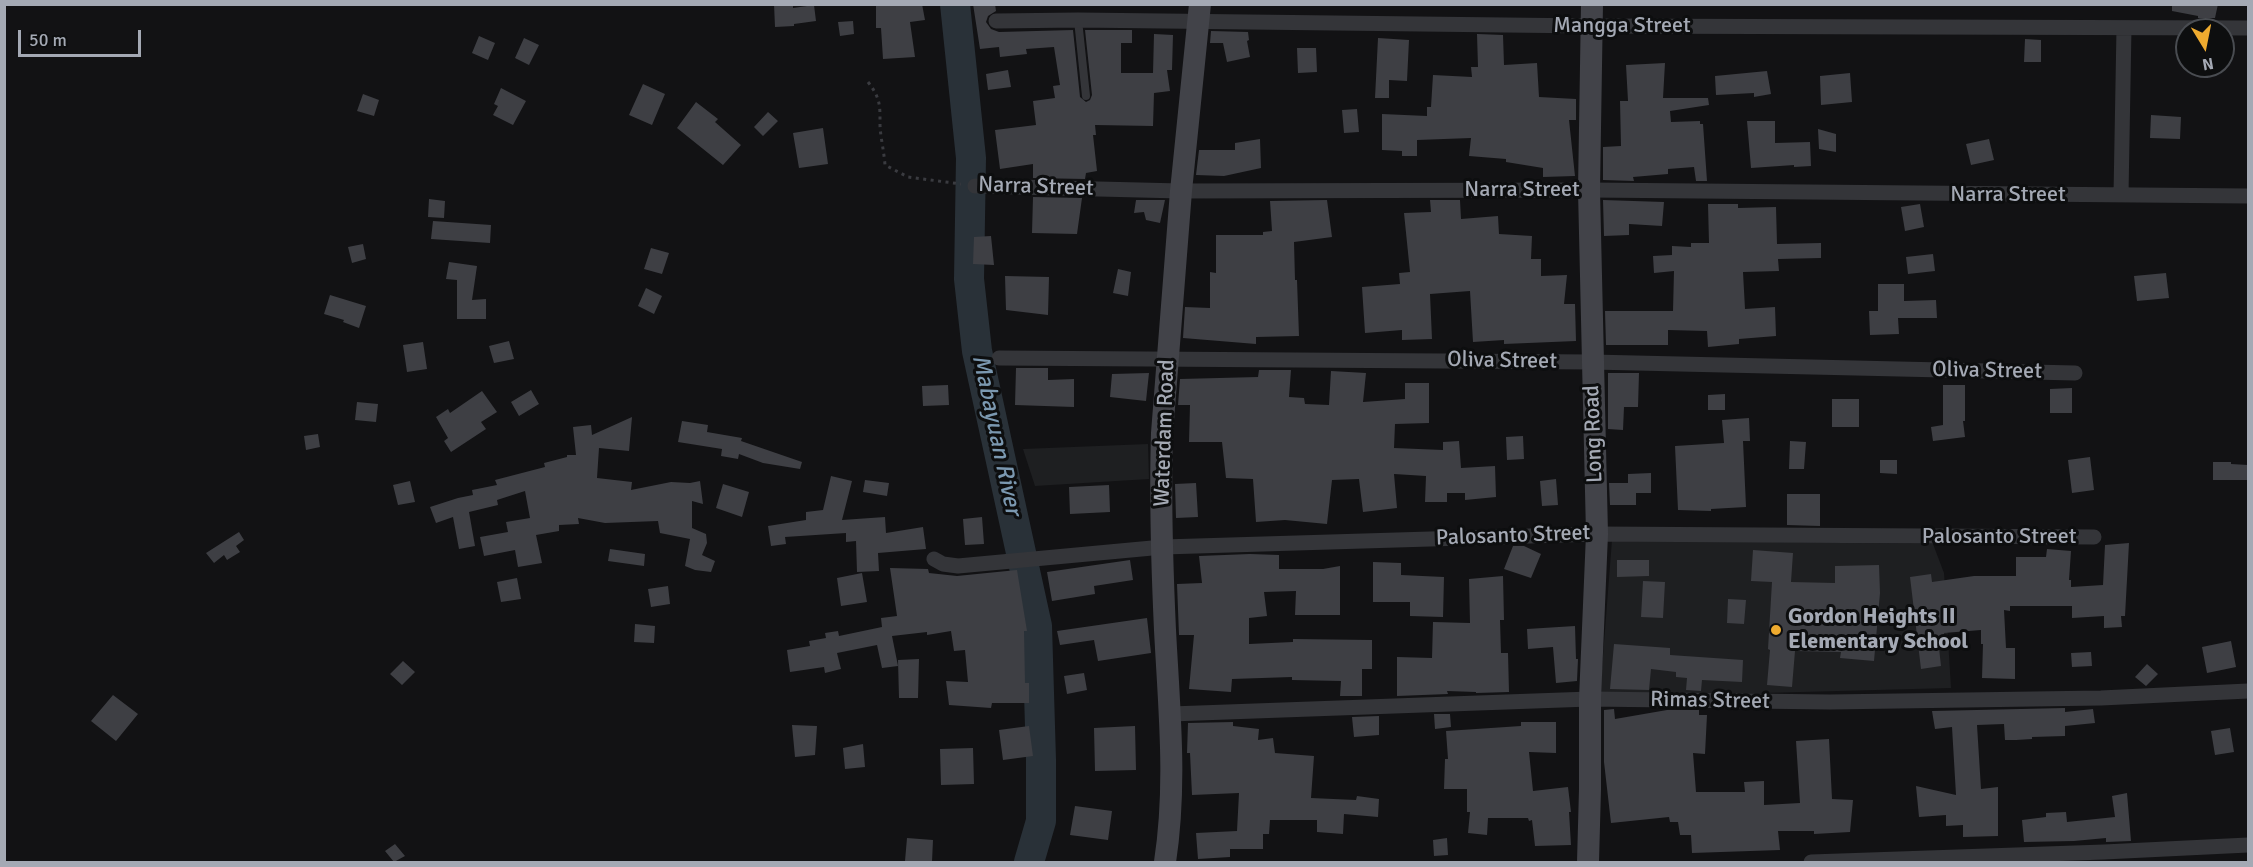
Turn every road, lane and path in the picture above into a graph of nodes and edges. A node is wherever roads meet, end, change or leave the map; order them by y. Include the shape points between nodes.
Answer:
1 (1199, 13) edge
2 (1592, 15) edge
3 (1078, 20) junction
4 (996, 21) dead end
5 (2124, 28) junction
6 (2248, 28) edge
7 (868, 82) dead end
8 (1086, 96) dead end
9 (975, 186) joint
10 (1589, 190) junction
11 (1181, 191) junction
12 (2121, 195) junction
13 (2248, 196) edge
14 (999, 358) dead end
15 (1167, 359) junction
16 (1592, 362) junction
17 (2076, 373) dead end
18 (1597, 534) junction
19 (2094, 537) dead end
20 (1163, 547) junction
21 (934, 559) dead end
22 (2248, 691) edge
23 (1590, 699) junction
24 (1171, 714) junction
25 (2248, 845) edge
26 (1165, 862) edge
27 (1588, 862) edge
28 (1811, 862) edge

1 - 2 street, Mangga Street
1 - 3 street, Mangga Street
1 - 11 street, Waterdam Road
2 - 5 street, Mangga Street
2 - 10 street, Long Road
3 - 4 street, Mangga Street
3 - 8 lane
5 - 6 street, Mangga Street
5 - 12 street
7 - 9 path, Narra Street via 881,107 885,165 908,177
9 - 11 street, Narra Street
10 - 11 street, Narra Street
10 - 12 street, Narra Street
10 - 16 street, Long Road
11 - 15 street, Waterdam Road
12 - 13 street, Narra Street
14 - 15 street, Oliva Street
15 - 16 street, Oliva Street
15 - 20 street, Waterdam Road via 1161,465
16 - 17 street, Oliva Street
16 - 18 street, Long Road
18 - 19 street, Palosanto Street
18 - 20 street, Palosanto Street
18 - 23 street, Long Road
20 - 21 street, Palosanto Street via 958,566
20 - 24 street, Waterdam Road
22 - 23 street, Rimas Street via 1854,702
23 - 24 street, Rimas Street
23 - 27 street, Long Road
24 - 26 street, Waterdam Road via 1173,767
25 - 28 street

